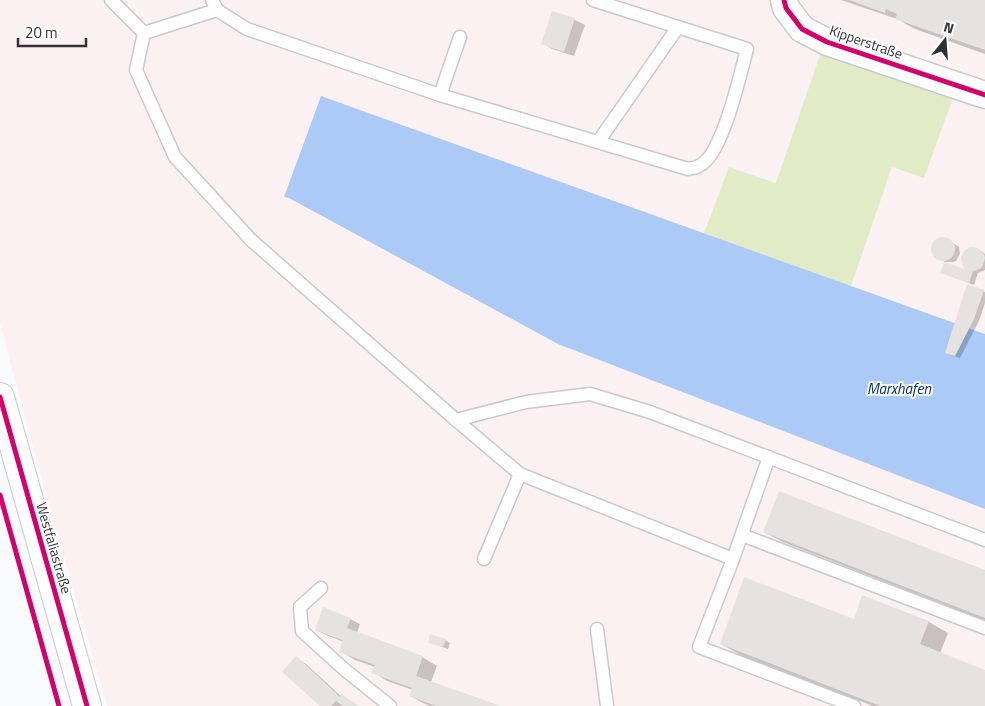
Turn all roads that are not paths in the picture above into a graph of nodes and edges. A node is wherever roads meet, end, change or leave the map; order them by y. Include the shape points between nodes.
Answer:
1 (111, 0) edge
2 (594, 0) edge
3 (784, 0) edge
4 (214, 5) edge
5 (678, 27) junction
6 (144, 33) junction
7 (460, 37) dead end
8 (440, 95) junction
9 (985, 95) edge
10 (598, 142) junction
11 (0, 397) edge
12 (456, 420) junction
13 (770, 457) junction
14 (520, 474) junction
15 (742, 535) junction
16 (985, 540) edge
17 (484, 559) dead end
18 (733, 559) junction
19 (321, 588) dead end
20 (985, 628) edge
21 (597, 629) dead end
22 (87, 706) edge
23 (390, 706) edge
24 (607, 706) edge
25 (854, 706) edge

1 - 6 lane
2 - 5 lane
3 - 9 street, Kipperstraße via 786,8 802,29 827,42
4 - 6 lane
4 - 8 lane via 247,29
5 - 10 lane
5 - 10 lane via 747,49 727,122 710,156 700,166 688,169
6 - 12 lane via 136,70 175,157 250,240
7 - 8 lane
8 - 10 lane
11 - 22 street, Westfaliastraße
12 - 13 lane via 526,402 590,394 650,412
12 - 14 lane
13 - 15 lane
13 - 16 lane
14 - 17 lane
14 - 18 lane
15 - 18 lane
15 - 20 lane
18 - 25 lane via 699,646
19 - 23 lane via 300,607 302,631
21 - 24 lane

